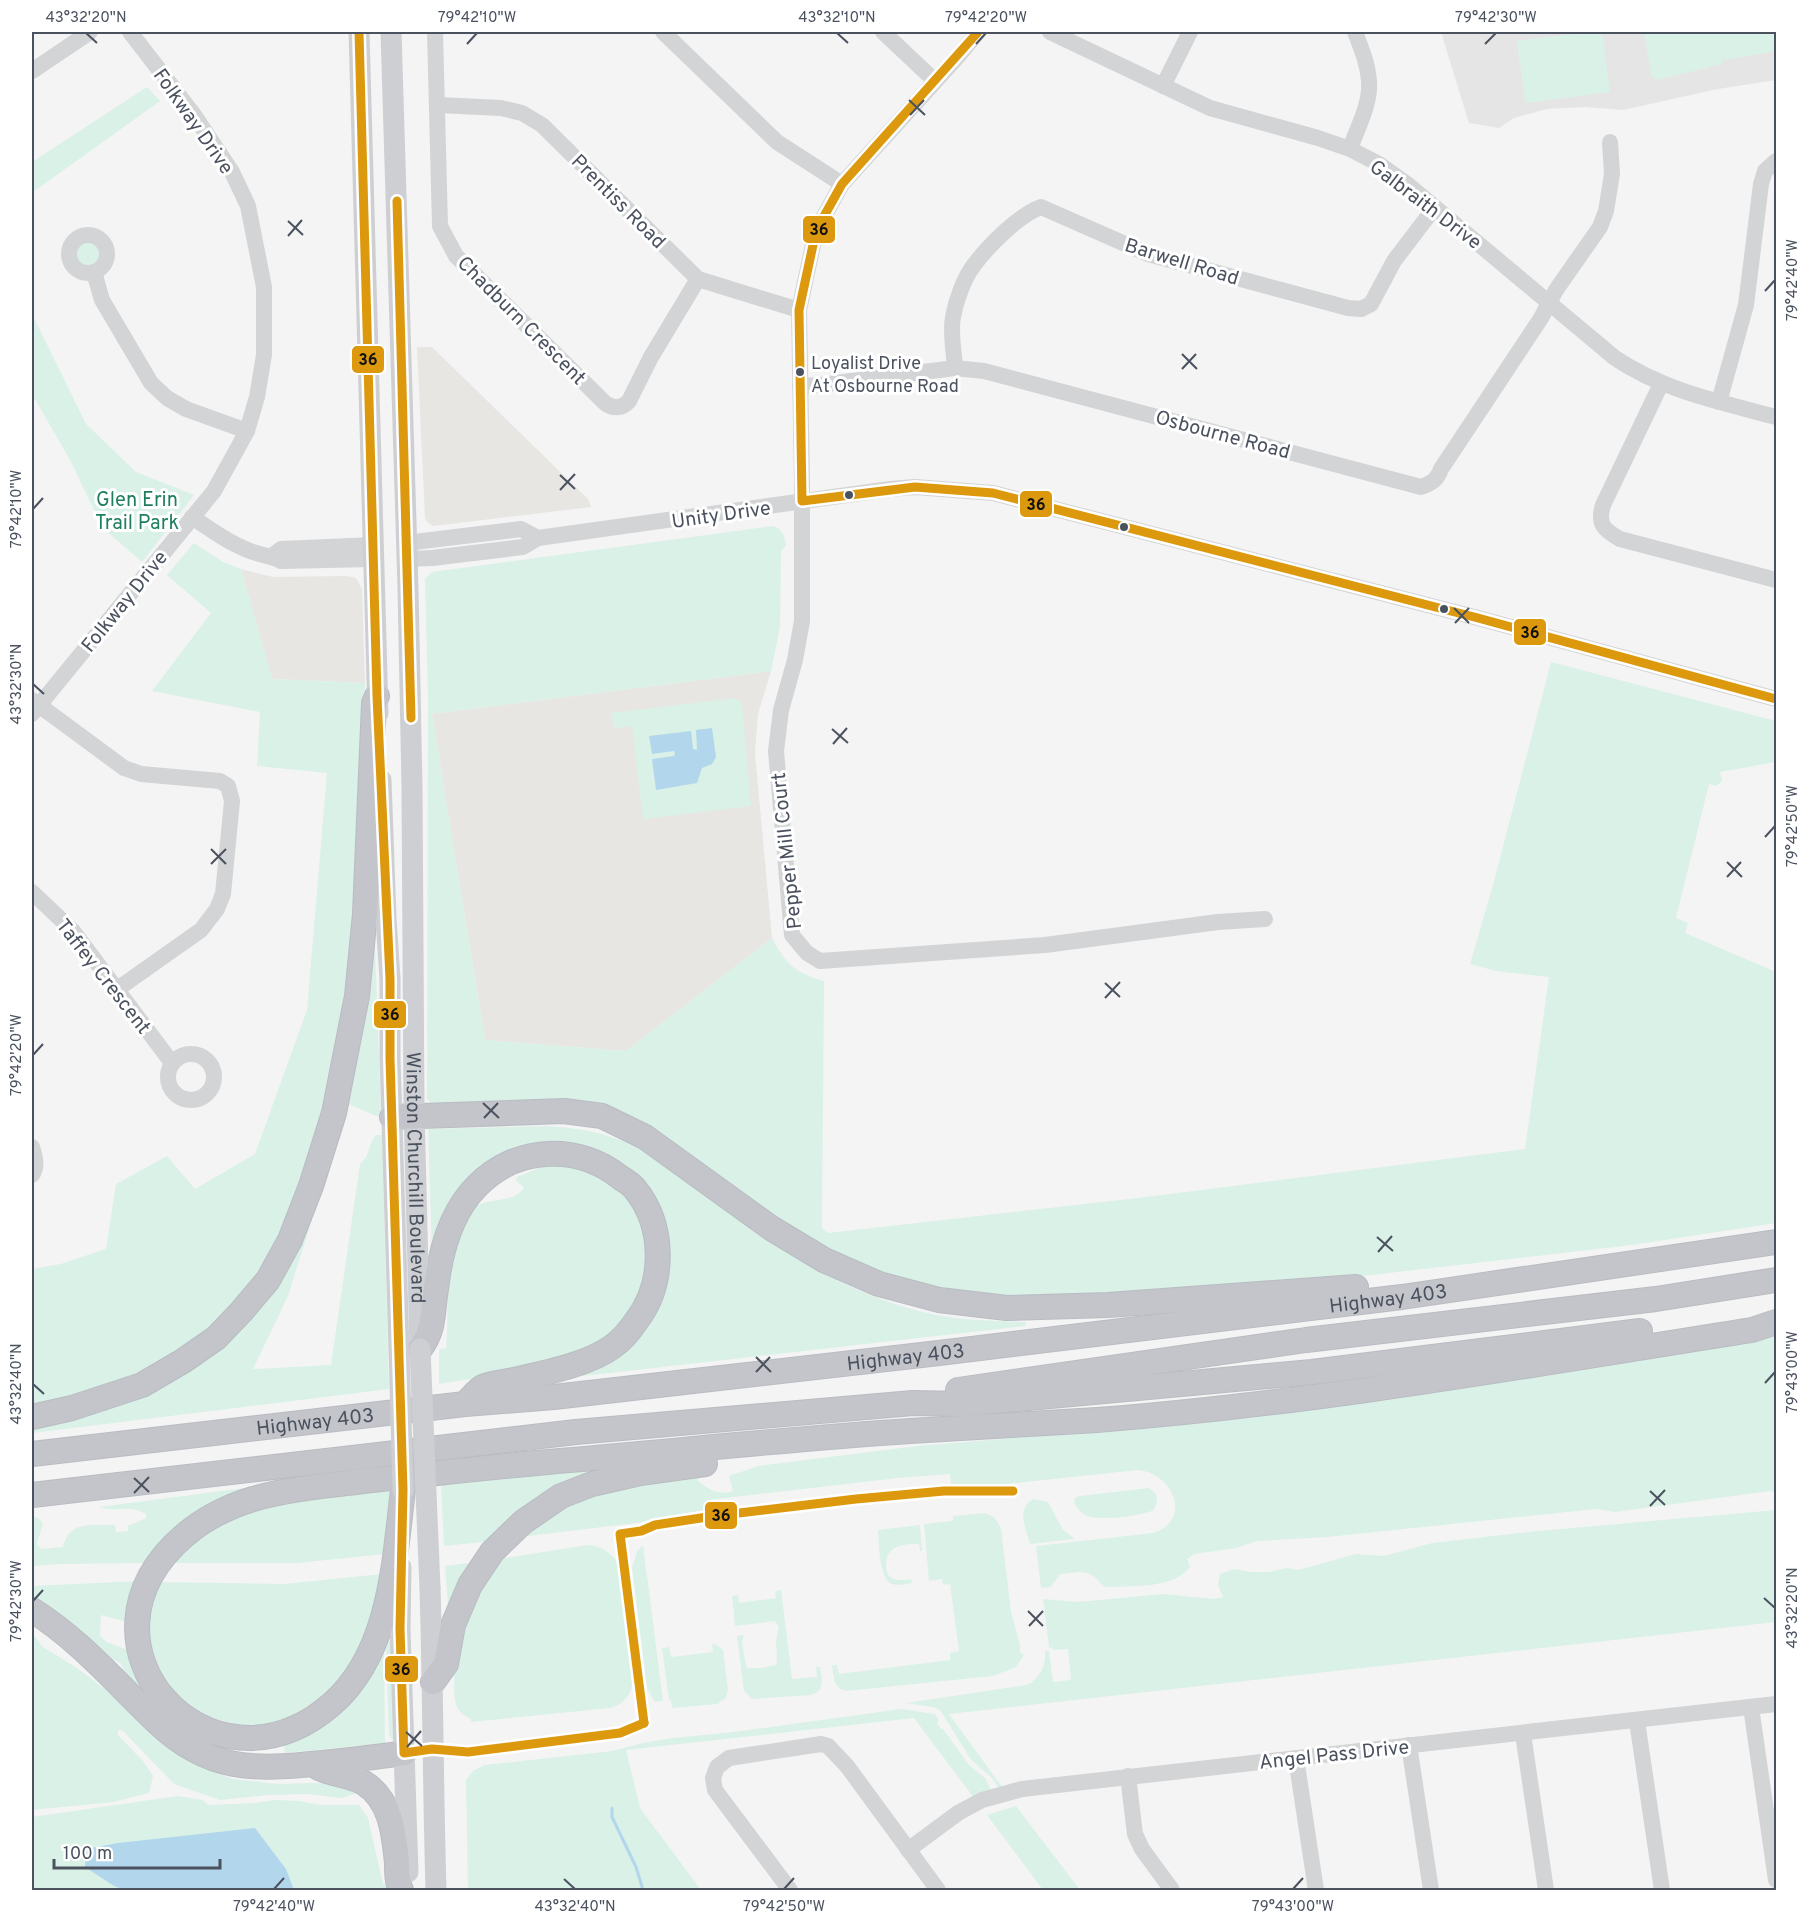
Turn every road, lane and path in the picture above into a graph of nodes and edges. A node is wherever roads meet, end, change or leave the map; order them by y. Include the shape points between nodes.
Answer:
1 (90, 32) edge
2 (130, 32) edge
3 (359, 32) edge
4 (392, 32) edge
5 (435, 32) edge
6 (663, 32) edge
7 (883, 32) edge
8 (978, 32) edge
9 (1050, 32) edge
10 (1190, 32) edge
11 (1355, 32) edge
12 (32, 71) edge
13 (935, 81) junction
14 (1162, 86) junction
15 (438, 105) junction
16 (1610, 142) dead end
17 (1350, 149) junction
18 (1776, 162) edge
19 (842, 184) junction
20 (1435, 207) junction
21 (94, 272) dead end
22 (698, 279) junction
23 (1550, 302) junction
24 (799, 310) junction
25 (955, 368) junction
26 (1661, 384) junction
27 (800, 386) junction
28 (1719, 402) junction
29 (1776, 417) edge
30 (247, 431) junction
31 (802, 501) junction
32 (192, 517) junction
33 (406, 551) junction
34 (373, 552) junction
35 (1776, 580) edge
36 (377, 696) junction
37 (1776, 699) edge
38 (34, 706) edge
39 (32, 892) edge
40 (1265, 919) dead end
41 (116, 990) junction
42 (172, 1063) dead end
43 (403, 1117) junction
44 (32, 1147) edge
45 (32, 1175) edge
46 (1776, 1242) edge
47 (1776, 1280) edge
48 (1402, 1297) junction
49 (1776, 1314) edge
50 (1776, 1322) edge
51 (410, 1349) junction
52 (913, 1403) junction
53 (465, 1404) junction
54 (32, 1417) edge
55 (912, 1431) junction
56 (32, 1454) edge
57 (403, 1490) joint
58 (32, 1495) edge
59 (394, 1596) junction
60 (32, 1610) edge
61 (433, 1682) junction
62 (1776, 1704) edge
63 (1751, 1707) junction
64 (1637, 1721) junction
65 (1523, 1734) junction
66 (1409, 1745) junction
67 (404, 1753) junction
68 (1296, 1758) junction
69 (312, 1764) junction
70 (1128, 1776) junction
71 (909, 1850) junction
72 (1776, 1880) edge
73 (401, 1890) edge
74 (408, 1890) edge
75 (436, 1890) edge
76 (789, 1890) edge
77 (938, 1890) edge
78 (1172, 1890) edge
79 (1316, 1890) edge
80 (1431, 1890) edge
81 (1546, 1890) edge
82 (1662, 1890) edge

1 - 12 street
2 - 30 street, Folkway Drive via 232,172 248,206 264,287 264,355
3 - 34 main road, Winston Churchill Boulevard
4 - 33 main road, Winston Churchill Boulevard
5 - 15 street, Chadburn Crescent
6 - 19 street via 777,142
7 - 13 street
8 - 13 street, Pepper Mill Court
9 - 14 street, Galbraith Drive
10 - 14 street
11 - 17 street via 1370,83 1368,100
13 - 19 street, Pepper Mill Court
14 - 17 street, Galbraith Drive via 1210,108
15 - 22 street, Prentiss Road via 501,108 522,113 542,125
15 - 22 street, Chadburn Crescent via 440,226 456,256 608,405 620,407 629,401
16 - 23 street, Osbourne Road via 1612,174 1606,211 1600,227
17 - 20 street, Galbraith Drive via 1394,173
18 - 28 street via 1765,171 1761,184 1746,305
19 - 24 street, Pepper Mill Court via 813,245
20 - 23 street, Galbraith Drive
20 - 25 street, Barwell Road via 1394,261 1371,304 1361,309 1148,254 1041,207 1016,222 974,265 964,282 953,318
21 - 30 street via 102,300 151,383 186,409
22 - 24 street, Prentiss Road
23 - 25 street, Osbourne Road via 1438,477 1421,487 1000,375
23 - 26 street, Galbraith Drive via 1615,358
24 - 27 street, Pepper Mill Court
25 - 27 street, Osbourne Road
26 - 28 street, Galbraith Drive
26 - 35 street via 1603,506 1599,516 1602,526 1620,539
27 - 31 street, Pepper Mill Court
28 - 29 street, Galbraith Drive
30 - 32 street, Folkway Drive via 214,491
31 - 33 street, Unity Drive via 538,538 523,547 432,558
31 - 37 street, Unity Drive via 915,487 993,493
31 - 40 street, Pepper Mill Court via 802,621 781,710 776,751 792,935 807,953 820,961 981,951
32 - 34 street via 228,542 272,556 281,549
32 - 38 street, Folkway Drive
33 - 34 main road
33 - 43 main road, Winston Churchill Boulevard via 412,787
34 - 36 main road, Winston Churchill Boulevard
36 - 43 main road, Winston Churchill Boulevard via 390,1058
36 - 54 highway via 357,996 334,1113 290,1240 268,1280 242,1312 216,1338 183,1361 142,1385
38 - 41 street via 124,768 141,774 220,781 228,786 232,801 223,894 217,909 201,930
39 - 41 street, Taffey Crescent via 73,931
41 - 42 street, Taffey Crescent
43 - 48 highway via 564,1112 602,1116 645,1137 771,1228 824,1260 879,1284 939,1300 1007,1308 1108,1305 1363,1286
43 - 51 main road, Winston Churchill Boulevard
44 - 45 street via 36,1158
46 - 48 highway, Highway 403
47 - 52 highway via 971,1388
48 - 53 highway, Highway 403 via 916,1356
49 - 52 highway, Highway 403 via 1312,1372 963,1404
50 - 55 highway via 1752,1330 1438,1380 1256,1403 1103,1419
51 - 53 highway via 430,1337 438,1273 450,1230 470,1195 490,1174 526,1156 570,1154 609,1167 635,1188 651,1217 659,1251 656,1285 638,1320 612,1347 582,1361 483,1387
51 - 57 main road, Winston Churchill Boulevard, bridge
51 - 61 main road, Winston Churchill Boulevard, bridge via 430,1587
52 - 58 highway, Highway 403 via 576,1432
53 - 56 highway, Highway 403
55 - 59 highway via 482,1468 330,1485 253,1499 205,1518 164,1553 144,1587 139,1605 139,1649 160,1695 184,1718 219,1734 269,1737 311,1720 343,1694 360,1672
55 - 61 highway via 846,1446 604,1480 561,1496 523,1522 482,1565 456,1616 446,1664
57 - 59 highway
59 - 67 main road
60 - 69 highway via 78,1644 156,1722 195,1751 240,1766
61 - 75 main road, Winston Churchill Boulevard
62 - 63 street, Angel Pass Drive
63 - 64 street, Angel Pass Drive
63 - 72 street
64 - 65 street, Angel Pass Drive
64 - 82 street
65 - 66 street, Angel Pass Drive
65 - 81 street
66 - 68 street, Angel Pass Drive
66 - 80 street
67 - 69 highway
67 - 74 main road
68 - 70 street, Angel Pass Drive
68 - 79 street
69 - 73 highway via 331,1774 360,1781 381,1799 392,1826
70 - 71 street, Angel Pass Drive via 1022,1789 988,1798 958,1813
70 - 78 street via 1135,1834
71 - 76 street via 828,1746 729,1758 717,1767 713,1778 715,1790
71 - 77 street

